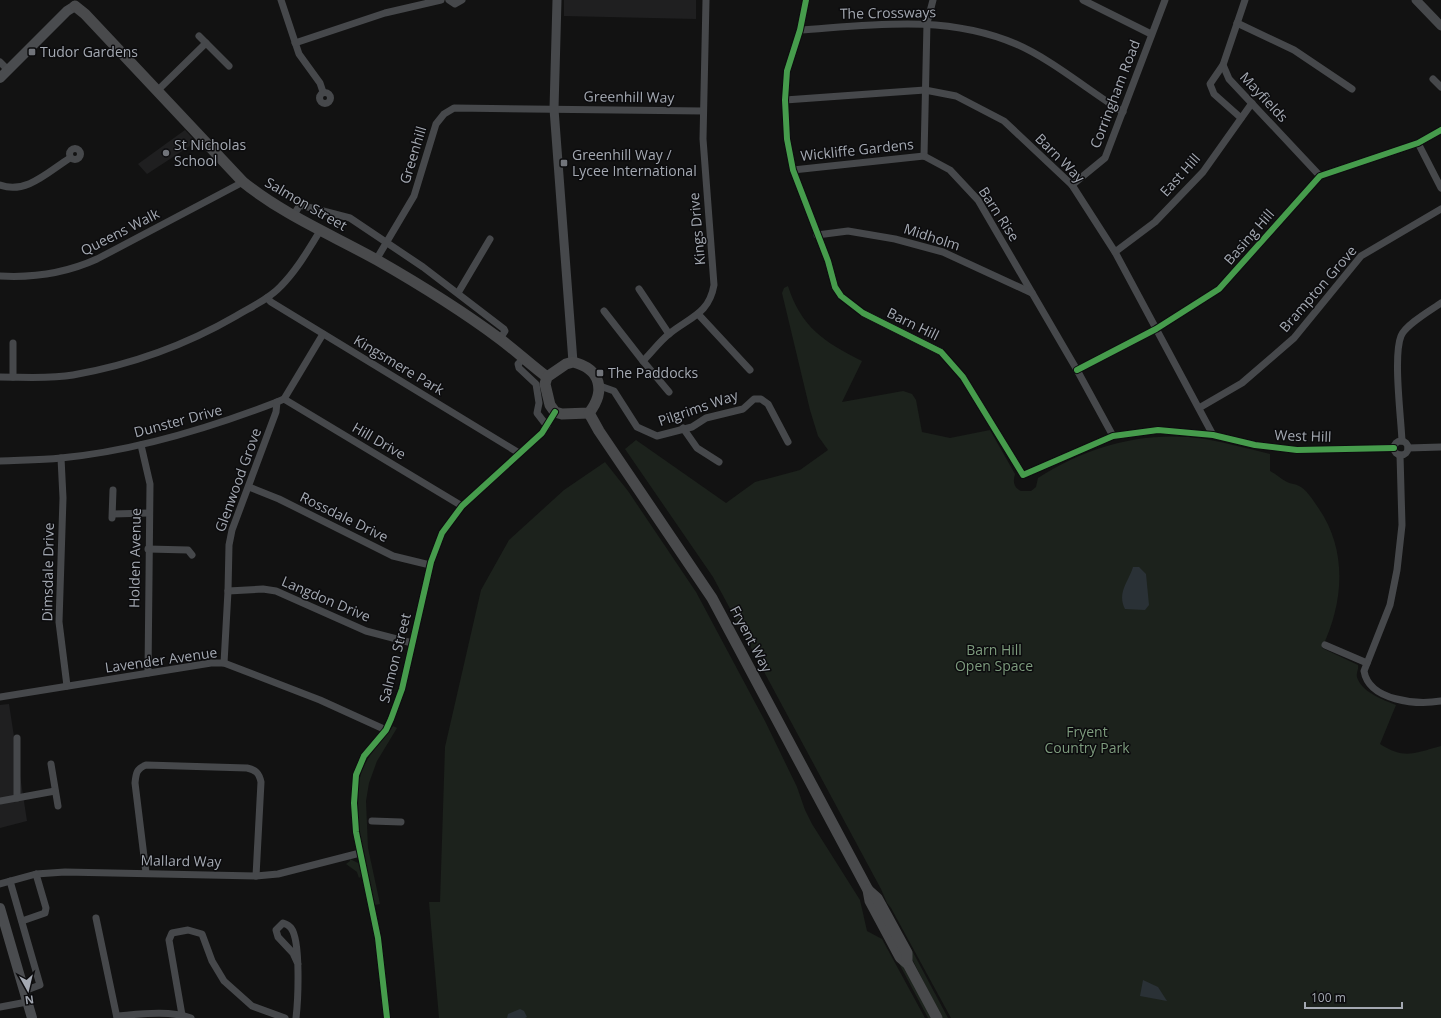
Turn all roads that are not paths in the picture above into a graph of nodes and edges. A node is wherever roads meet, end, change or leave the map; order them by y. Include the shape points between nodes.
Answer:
1 (281, 0) edge
2 (441, 0) edge
3 (449, 0) edge
4 (462, 0) edge
5 (557, 0) edge
6 (706, 0) edge
7 (806, 0) edge
8 (933, 0) edge
9 (1083, 0) edge
10 (1165, 0) edge
11 (1245, 0) edge
12 (1416, 0) edge
13 (77, 2) edge
14 (927, 23) junction
15 (1237, 23) junction
16 (1441, 26) edge
17 (800, 30) junction
18 (1151, 34) junction
19 (199, 36) dead end
20 (206, 43) junction
21 (295, 43) junction
22 (0, 62) edge
23 (1224, 65) junction
24 (229, 66) dead end
25 (8, 70) junction
26 (0, 78) edge
27 (1433, 79) dead end
28 (1441, 88) edge
29 (1352, 89) dead end
30 (925, 90) junction
31 (157, 91) junction
32 (323, 92) dead end
33 (785, 100) junction
34 (1252, 103) junction
35 (554, 109) junction
36 (703, 111) junction
37 (1123, 112) junction
38 (1242, 118) junction
39 (1441, 130) edge
40 (1418, 143) junction
41 (924, 156) junction
42 (70, 158) dead end
43 (793, 170) junction
44 (1320, 176) junction
45 (243, 182) junction
46 (0, 185) edge
47 (1072, 186) junction
48 (1441, 188) edge
49 (1441, 209) edge
50 (293, 216) junction
51 (320, 231) junction
52 (817, 236) junction
53 (490, 240) dead end
54 (386, 242) junction
55 (1115, 252) junction
56 (376, 260) junction
57 (0, 276) edge
58 (639, 289) dead end
59 (458, 293) junction
60 (1032, 293) junction
61 (267, 298) junction
62 (1441, 303) edge
63 (604, 311) dead end
64 (698, 314) junction
65 (1156, 329) junction
66 (323, 334) junction
67 (669, 334) junction
68 (500, 339) junction
69 (13, 344) dead end
70 (523, 359) junction
71 (643, 361) junction
72 (573, 362) junction
73 (750, 370) dead end
74 (1077, 370) junction
75 (0, 377) edge
76 (13, 377) junction
77 (547, 378) junction
78 (600, 386) junction
79 (669, 392) dead end
80 (281, 401) junction
81 (1199, 408) junction
82 (555, 412) junction
83 (589, 413) junction
84 (547, 426) junction
85 (683, 428) junction
86 (1213, 435) junction
87 (1113, 436) junction
88 (1402, 441) junction
89 (788, 442) dead end
90 (141, 445) junction
91 (1394, 448) junction
92 (1408, 448) junction
93 (1441, 448) edge
94 (520, 453) junction
95 (1400, 455) junction
96 (61, 458) junction
97 (0, 461) edge
98 (719, 462) dead end
99 (249, 488) junction
100 (113, 490) dead end
101 (462, 506) junction
102 (149, 513) junction
103 (148, 549) junction
104 (192, 555) dead end
105 (430, 565) junction
106 (228, 591) junction
107 (412, 643) junction
108 (1325, 645) dead end
109 (224, 663) junction
110 (1365, 667) junction
111 (148, 673) junction
112 (66, 686) junction
113 (0, 697) edge
114 (1441, 700) edge
115 (386, 730) junction
116 (17, 738) dead end
117 (52, 764) dead end
118 (55, 791) junction
119 (17, 798) junction
120 (0, 801) edge
121 (58, 806) dead end
122 (372, 821) dead end
123 (401, 822) dead end
124 (360, 853) junction
125 (36, 874) junction
126 (146, 874) junction
127 (256, 876) junction
128 (10, 881) junction
129 (0, 884) edge
130 (0, 908) edge
131 (96, 918) dead end
132 (2, 919) edge
133 (22, 921) junction
134 (298, 964) junction
135 (24, 991) junction
136 (27, 1002) junction
137 (0, 1007) edge
138 (182, 1015) junction
139 (117, 1017) edge
140 (32, 1018) edge
141 (191, 1018) edge
142 (285, 1018) edge
143 (296, 1018) edge
144 (387, 1018) edge
145 (937, 1018) edge

1 - 21 street
2 - 21 street via 384,13
3 - 4 street via 455,4
5 - 35 street
6 - 36 street, Kings Drive
7 - 17 street, Barn Hill
8 - 14 street
9 - 18 street
10 - 18 street, Corringham Road
11 - 15 street, Mayfields
12 - 16 street
13 - 25 main road
13 - 31 main road, Salmon Street via 85,14
14 - 17 street, The Crossways
14 - 30 street
14 - 37 street, The Crossways via 973,30 1016,44 1056,67
15 - 23 street, Mayfields
15 - 29 street via 1294,50
17 - 33 street, Barn Hill via 787,71
18 - 37 street, Corringham Road
19 - 20 street
20 - 24 street
20 - 31 street
21 - 32 street
22 - 25 street
23 - 34 street, Mayfields via 1229,80
23 - 38 street via 1210,84 1214,94
25 - 26 main road
27 - 28 street
30 - 33 street, Barn Way
30 - 41 street
30 - 47 street, Barn Way via 956,96 1004,121
31 - 45 main road, Salmon Street
33 - 43 street, Barn Hill via 787,139
34 - 38 street, East Hill
34 - 44 street, Mayfields
35 - 36 street, Greenhill Way
35 - 54 street, Greenhill via 459,107 444,114 436,124 414,196
35 - 72 street
36 - 64 street, Kings Drive via 702,138 714,285 711,298
37 - 47 street, Corringham Road via 1105,158
38 - 55 street, East Hill via 1203,172 1155,222
39 - 40 street, Basing Hill
40 - 44 street, Basing Hill
40 - 48 street
41 - 43 street, Wickliffe Gardens
41 - 60 street, Barn Rise via 950,170 978,200
42 - 46 street via 27,186 13,188
43 - 52 street, Barn Hill
44 - 65 street, Basing Hill via 1219,289
45 - 50 main road, Salmon Street via 264,199
45 - 57 street, Queens Walk via 97,260 48,275
47 - 55 street, Barn Way
49 - 81 street, Brampton Grove via 1361,256 1294,338 1242,383
50 - 51 main road, Salmon Street
50 - 54 street via 300,205 350,218
51 - 56 main road, Salmon Street
51 - 61 street via 294,272
52 - 60 street, Midholm via 848,231 895,239 943,252
52 - 87 street, Barn Hill via 835,287 841,296 863,313 941,352 964,377 1023,475
53 - 59 street
54 - 56 street, Greenhill
54 - 59 street
55 - 65 street, Barn Way
56 - 68 main road, Salmon Street via 430,291
58 - 67 street
59 - 68 street via 504,329
60 - 74 street, Barn Rise
61 - 66 street, Kingsmere Park
61 - 76 street via 223,324 153,355 72,375
62 - 88 street via 1418,318 1401,335 1398,358
63 - 71 street
64 - 67 street, Kings Drive
64 - 73 street
65 - 74 street, Basing Hill
65 - 81 street, Barn Way
66 - 80 street
66 - 94 street, Kingsmere Park
67 - 71 street, Kings Drive
68 - 70 main road, Salmon Street
69 - 76 street
70 - 77 main road, Salmon Street
70 - 84 street via 518,364 519,368 536,384 539,403 537,413
71 - 79 street
72 - 77 main road
72 - 78 main road via 582,364 597,377
74 - 87 street, Barn Rise
75 - 76 street
77 - 82 main road via 545,384 550,405
78 - 83 main road
78 - 85 street, Pilgrims Way via 614,391 637,427 657,436
80 - 90 street, Dunster Drive via 223,423
80 - 99 street, Glenwood Grove
80 - 101 street, Hill Drive
81 - 86 street, Barn Way
82 - 83 main road
82 - 84 street, Salmon Street
83 - 145 main road, Fryent Way via 712,598 868,890 873,907
84 - 94 street, Salmon Street
85 - 89 street, Pilgrims Way via 692,427 706,418 743,408 754,399 761,399 768,404
85 - 98 street via 697,448
86 - 87 street, Barn Hill via 1158,430
86 - 91 street, West Hill via 1256,445 1297,450
88 - 91 street via 1397,442
88 - 92 street
90 - 96 street, Dunster Drive
90 - 102 street, Holden Avenue via 150,484
91 - 95 street
92 - 93 street
92 - 95 street via 1405,454
94 - 101 street, Salmon Street
95 - 110 street via 1402,525 1397,570 1390,605
96 - 97 street, Dunster Drive
96 - 112 street, Dimsdale Drive via 63,498 59,622
99 - 105 street, Rossdale Drive via 279,500 392,556
99 - 106 street, Glenwood Grove via 228,545
100 - 102 street via 112,516
101 - 105 street, Salmon Street via 442,533
102 - 103 street, Holden Avenue
103 - 104 street via 188,550
103 - 111 street, Holden Avenue
105 - 107 street, Salmon Street
106 - 107 street, Langdon Drive via 276,591 366,631
106 - 109 street, Glenwood Grove
107 - 115 street, Salmon Street via 402,689
108 - 110 street
109 - 111 street, Lavender Avenue
109 - 115 street, Lavender Avenue via 320,700
110 - 114 street via 1365,677 1369,684 1390,696 1417,704
111 - 112 street, Lavender Avenue
112 - 113 street, Lavender Avenue
115 - 124 street, Salmon Street via 364,756 356,775 354,803
116 - 119 street
117 - 118 street
118 - 119 street
118 - 121 street
119 - 120 street
122 - 123 street
124 - 127 street, Mallard Way via 278,874
124 - 144 street, Salmon Street via 378,938
125 - 126 street, Mallard Way
125 - 128 street, Mallard Way
125 - 133 street via 46,908 45,913
126 - 127 street, Mallard Way
126 - 127 street via 135,784 139,768 146,765 247,768 254,769 259,774 261,782
128 - 129 street, Mallard Way
128 - 133 street
130 - 132 main road
131 - 139 street
132 - 135 main road
133 - 135 street via 40,985
134 - 134 street via 293,932 288,924 283,923 276,930 278,937 293,953
134 - 143 street via 299,994
135 - 136 main road
136 - 137 street
136 - 140 main road
138 - 139 street
138 - 141 street
138 - 142 street via 169,940 172,934 188,930 202,934 212,961 224,981 252,1006

